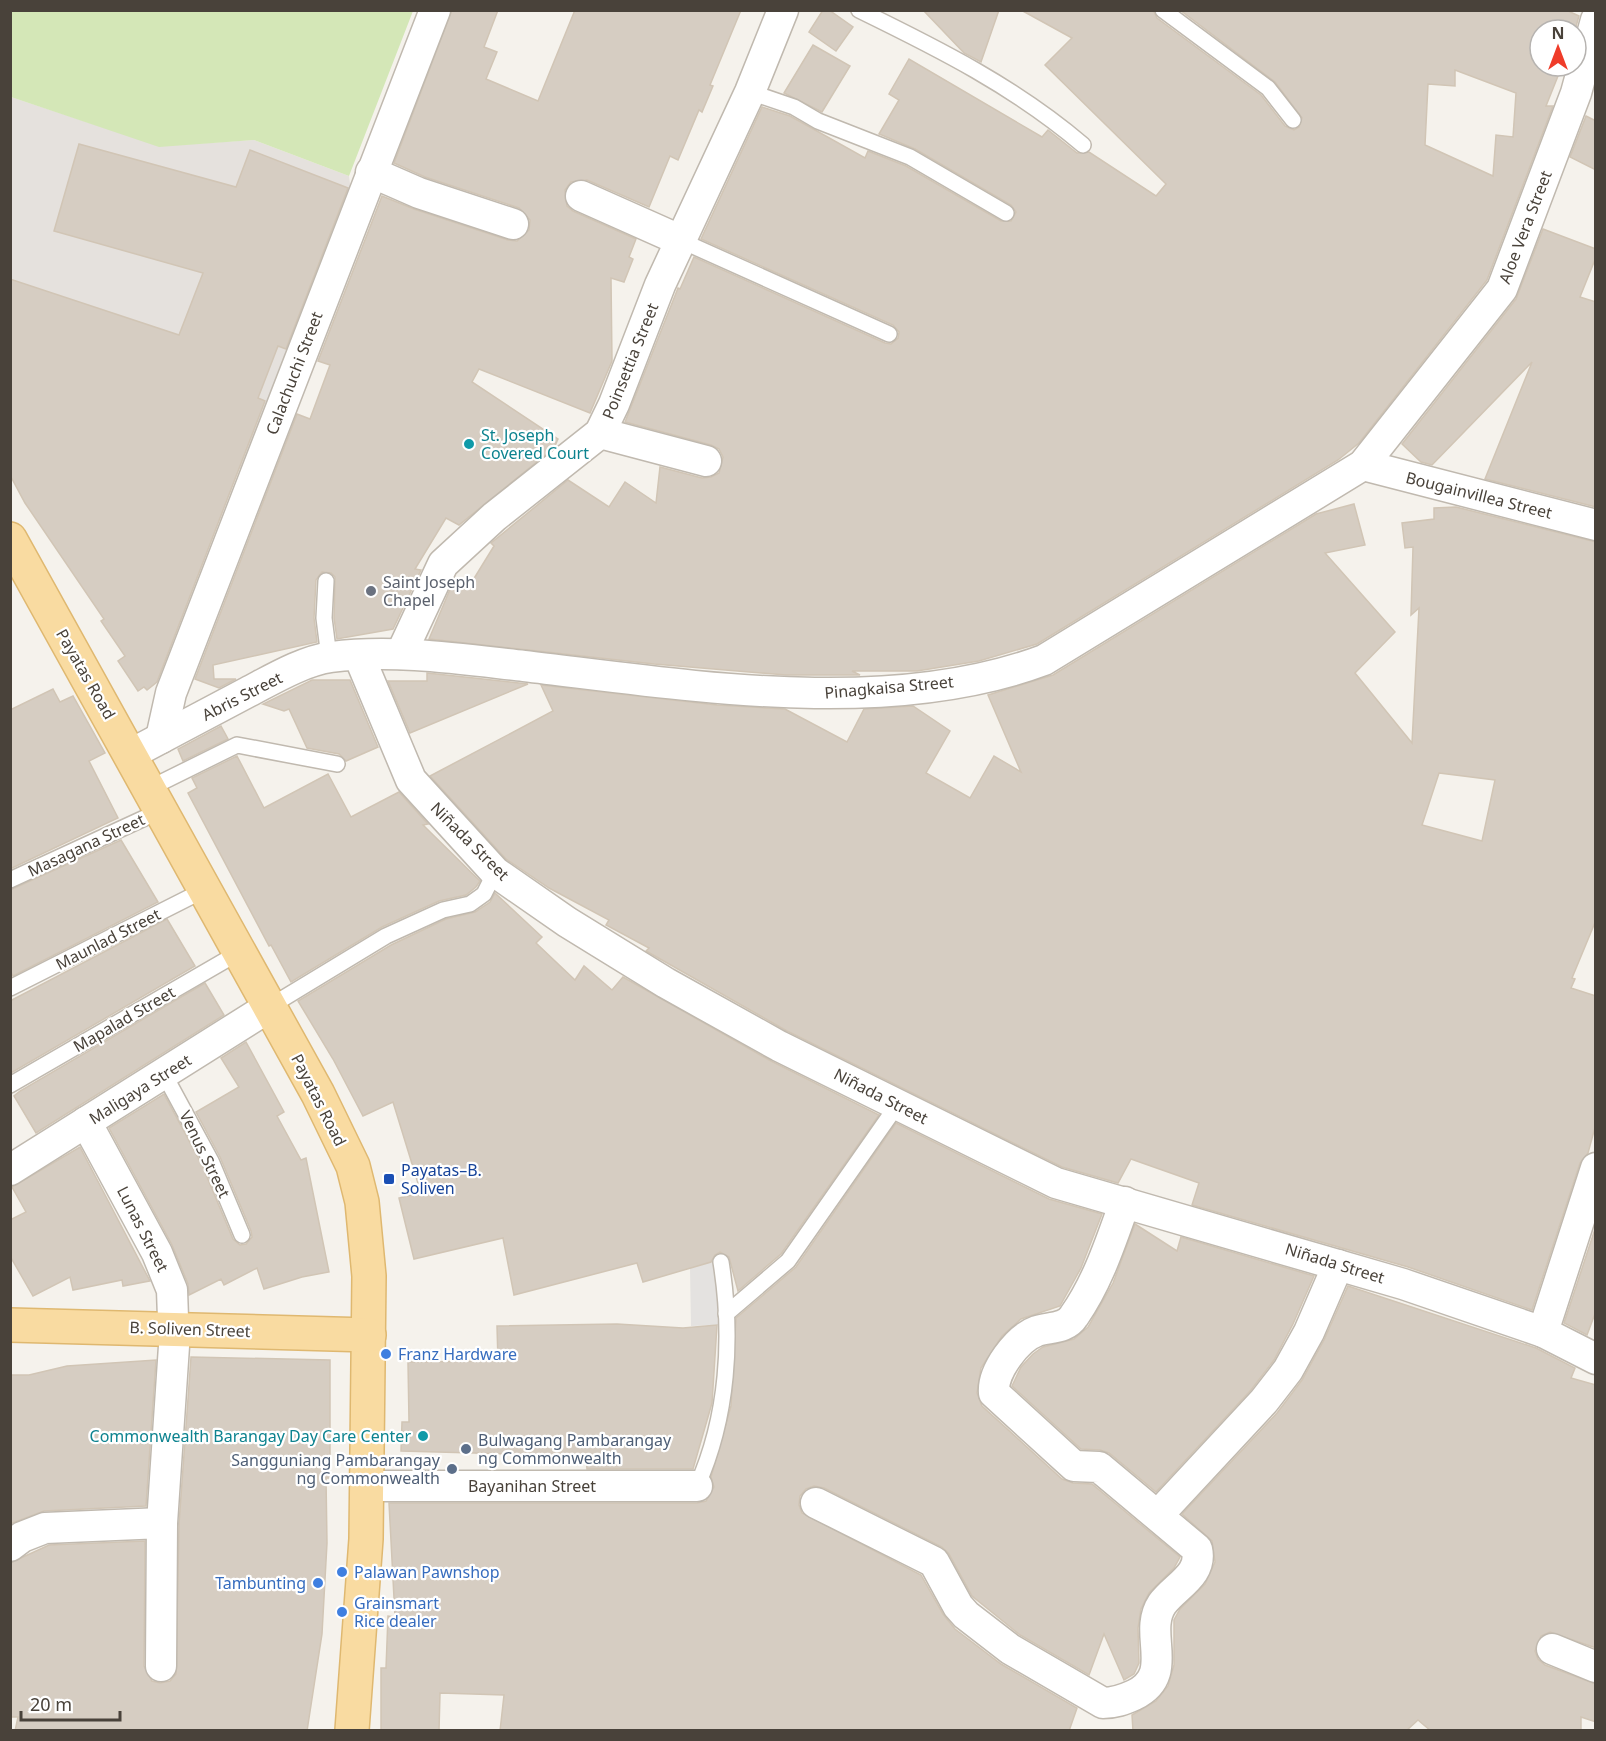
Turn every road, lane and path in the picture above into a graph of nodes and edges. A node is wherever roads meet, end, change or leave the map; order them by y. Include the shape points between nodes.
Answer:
1 (435, 10) edge
2 (783, 10) edge
3 (859, 10) edge
4 (1162, 10) edge
5 (1596, 20) edge
6 (750, 92) junction
7 (1586, 97) edge
8 (1293, 120) dead end
9 (1083, 145) dead end
10 (371, 172) junction
11 (581, 196) dead end
12 (1006, 213) dead end
13 (513, 224) dead end
14 (682, 241) junction
15 (889, 334) dead end
16 (600, 433) junction
17 (706, 460) dead end
18 (1363, 465) junction
19 (1596, 525) edge
20 (10, 539) edge
21 (326, 581) dead end
22 (401, 654) junction
23 (360, 656) junction
24 (328, 657) junction
25 (161, 738) junction
26 (131, 754) junction
27 (337, 764) dead end
28 (156, 799) junction
29 (495, 872) junction
30 (10, 880) edge
31 (204, 890) junction
32 (238, 953) junction
33 (10, 988) edge
34 (269, 1007) junction
35 (164, 1074) junction
36 (10, 1085) edge
37 (898, 1104) junction
38 (86, 1122) junction
39 (1596, 1168) edge
40 (10, 1170) edge
41 (1125, 1202) junction
42 (242, 1235) dead end
43 (721, 1262) dead end
44 (1338, 1265) junction
45 (726, 1314) junction
46 (10, 1325) edge
47 (174, 1329) junction
48 (1543, 1332) junction
49 (369, 1335) junction
50 (1596, 1359) edge
51 (368, 1486) junction
52 (697, 1486) joint
53 (816, 1503) dead end
54 (1158, 1515) junction
55 (162, 1523) junction
56 (10, 1545) edge
57 (1552, 1649) dead end
58 (160, 1666) dead end
59 (1596, 1667) edge
60 (352, 1731) edge

1 - 10 street, Calachuchi Street
2 - 6 street, Poinsettia Street
3 - 9 lane via 1013,91
4 - 8 lane via 1268,88
5 - 7 street, Aloe Vera Street
6 - 12 lane via 794,106 818,121 910,158
6 - 14 street, Poinsettia Street
7 - 18 street, Aloe Vera Street via 1502,289
10 - 13 street via 419,193
10 - 25 street, Calachuchi Street via 171,693
11 - 14 street
14 - 15 lane
14 - 16 street, Poinsettia Street
16 - 17 street
16 - 22 street, Poinsettia Street via 494,517 443,564
18 - 19 street, Bougainvillea Street
18 - 22 street, Pinagkaisa Street via 1044,660 935,686 792,692
20 - 26 main road, Payatas Road
21 - 24 lane
22 - 23 street, Pinagkaisa Street
23 - 24 street, Abris Street
23 - 29 street, Niñada Street via 411,780
24 - 25 street, Abris Street via 285,673
25 - 26 street, Abris Street
26 - 28 main road, Payatas Road
27 - 28 lane, Masagana Street via 237,745
28 - 30 lane, Masagana Street
28 - 31 main road, Payatas Road
29 - 34 lane via 484,894 470,904 443,910 386,936
29 - 37 street, Niñada Street via 676,989 779,1046
31 - 32 main road, Payatas Road
31 - 33 lane, Maunlad Street
32 - 34 main road, Payatas Road
32 - 36 lane, Mapalad Street
34 - 35 street, Maligaya Street
34 - 49 main road, Payatas Road via 318,1094 352,1166 362,1202 369,1276
35 - 38 street, Maligaya Street
35 - 42 lane, Venus Street via 211,1161
37 - 41 street, Niñada Street via 1056,1183
37 - 45 lane via 788,1261
38 - 40 street, Maligaya Street
38 - 47 street, Lunas Street via 166,1272 172,1290
39 - 48 street
41 - 44 street, Niñada Street
41 - 54 street via 1100,1270 1073,1319 1063,1326 1035,1332 1019,1344 997,1372 994,1393 1074,1466 1099,1467
43 - 45 lane
44 - 48 street, Niñada Street
44 - 54 street via 1310,1332 1288,1370
45 - 52 lane via 719,1426
46 - 47 main road, B. Soliven Street
47 - 49 main road, B. Soliven Street
47 - 55 street, Lunas Street
48 - 50 street, Niñada Street
49 - 51 main road, Payatas Road
51 - 52 street, Bayanihan Street
51 - 60 main road, Payatas Road via 363,1614
53 - 54 street via 934,1562 966,1615 1010,1648 1103,1703 1116,1703 1143,1690 1157,1671 1161,1605 1197,1569 1200,1559 1197,1549
55 - 56 street via 45,1528
55 - 58 street, Lunas Street
57 - 59 street

